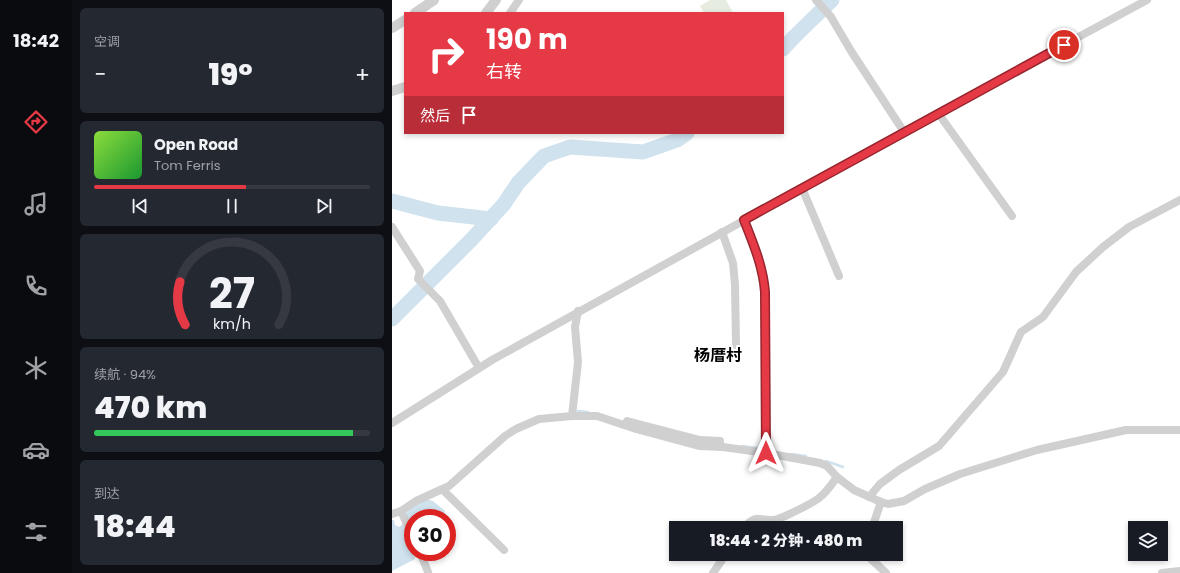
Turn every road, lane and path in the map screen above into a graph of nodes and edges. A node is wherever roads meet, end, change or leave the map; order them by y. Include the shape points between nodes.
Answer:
1 (434, 0) edge
2 (496, 0) edge
3 (519, 0) edge
4 (816, 0) edge
5 (1148, 0) edge
6 (416, 12) edge
7 (487, 12) edge
8 (511, 12) edge
9 (404, 21) edge
10 (392, 28) edge
11 (404, 87) edge
12 (392, 91) edge
13 (404, 91) edge
14 (392, 94) edge
15 (938, 114) junction
16 (904, 132) junction
17 (802, 188) junction
18 (1180, 200) edge
19 (1012, 216) dead end
20 (744, 220) junction
21 (392, 227) edge
22 (722, 232) junction
23 (839, 276) dead end
24 (578, 311) junction
25 (736, 345) dead end
26 (479, 368) junction
27 (572, 416) junction
28 (392, 423) edge
29 (1180, 430) edge
30 (766, 453) junction
31 (837, 477) junction
32 (443, 490) junction
33 (869, 497) junction
34 (881, 502) junction
35 (401, 513) junction
36 (392, 514) edge
37 (404, 519) edge
38 (750, 521) edge
39 (874, 521) edge
40 (504, 550) dead end
41 (424, 561) edge
42 (721, 561) edge
43 (873, 561) edge
44 (1180, 571) edge
45 (428, 572) edge
46 (713, 573) edge
47 (886, 573) edge
48 (1162, 573) edge

1 - 6 street
2 - 7 street
3 - 8 street
4 - 16 street via 831,17
5 - 15 street
9 - 10 street
11 - 12 street
13 - 14 street
15 - 16 street
15 - 19 street
16 - 17 street
17 - 20 street
17 - 23 street
18 - 33 street via 1129,227 1076,272 1042,317 1021,332 1003,372 940,446 899,470 880,484
20 - 22 street
20 - 30 street via 764,277
21 - 26 street via 420,271 418,279 440,301
22 - 24 street
22 - 25 street via 733,263 736,285
24 - 26 street
24 - 27 street via 575,327 578,362
26 - 28 street
27 - 30 street via 597,416 700,443 720,444
27 - 32 street via 539,419 516,429
29 - 34 street via 1126,430 1037,450 960,474 925,488 904,501 888,504
30 - 31 street via 820,463 827,466
31 - 33 street via 854,490
31 - 38 street via 819,499 774,520 758,518
32 - 35 street via 416,501
32 - 40 street
33 - 34 street
34 - 39 street
35 - 36 street
35 - 37 street
41 - 45 street
42 - 46 street
43 - 47 street
44 - 48 street

